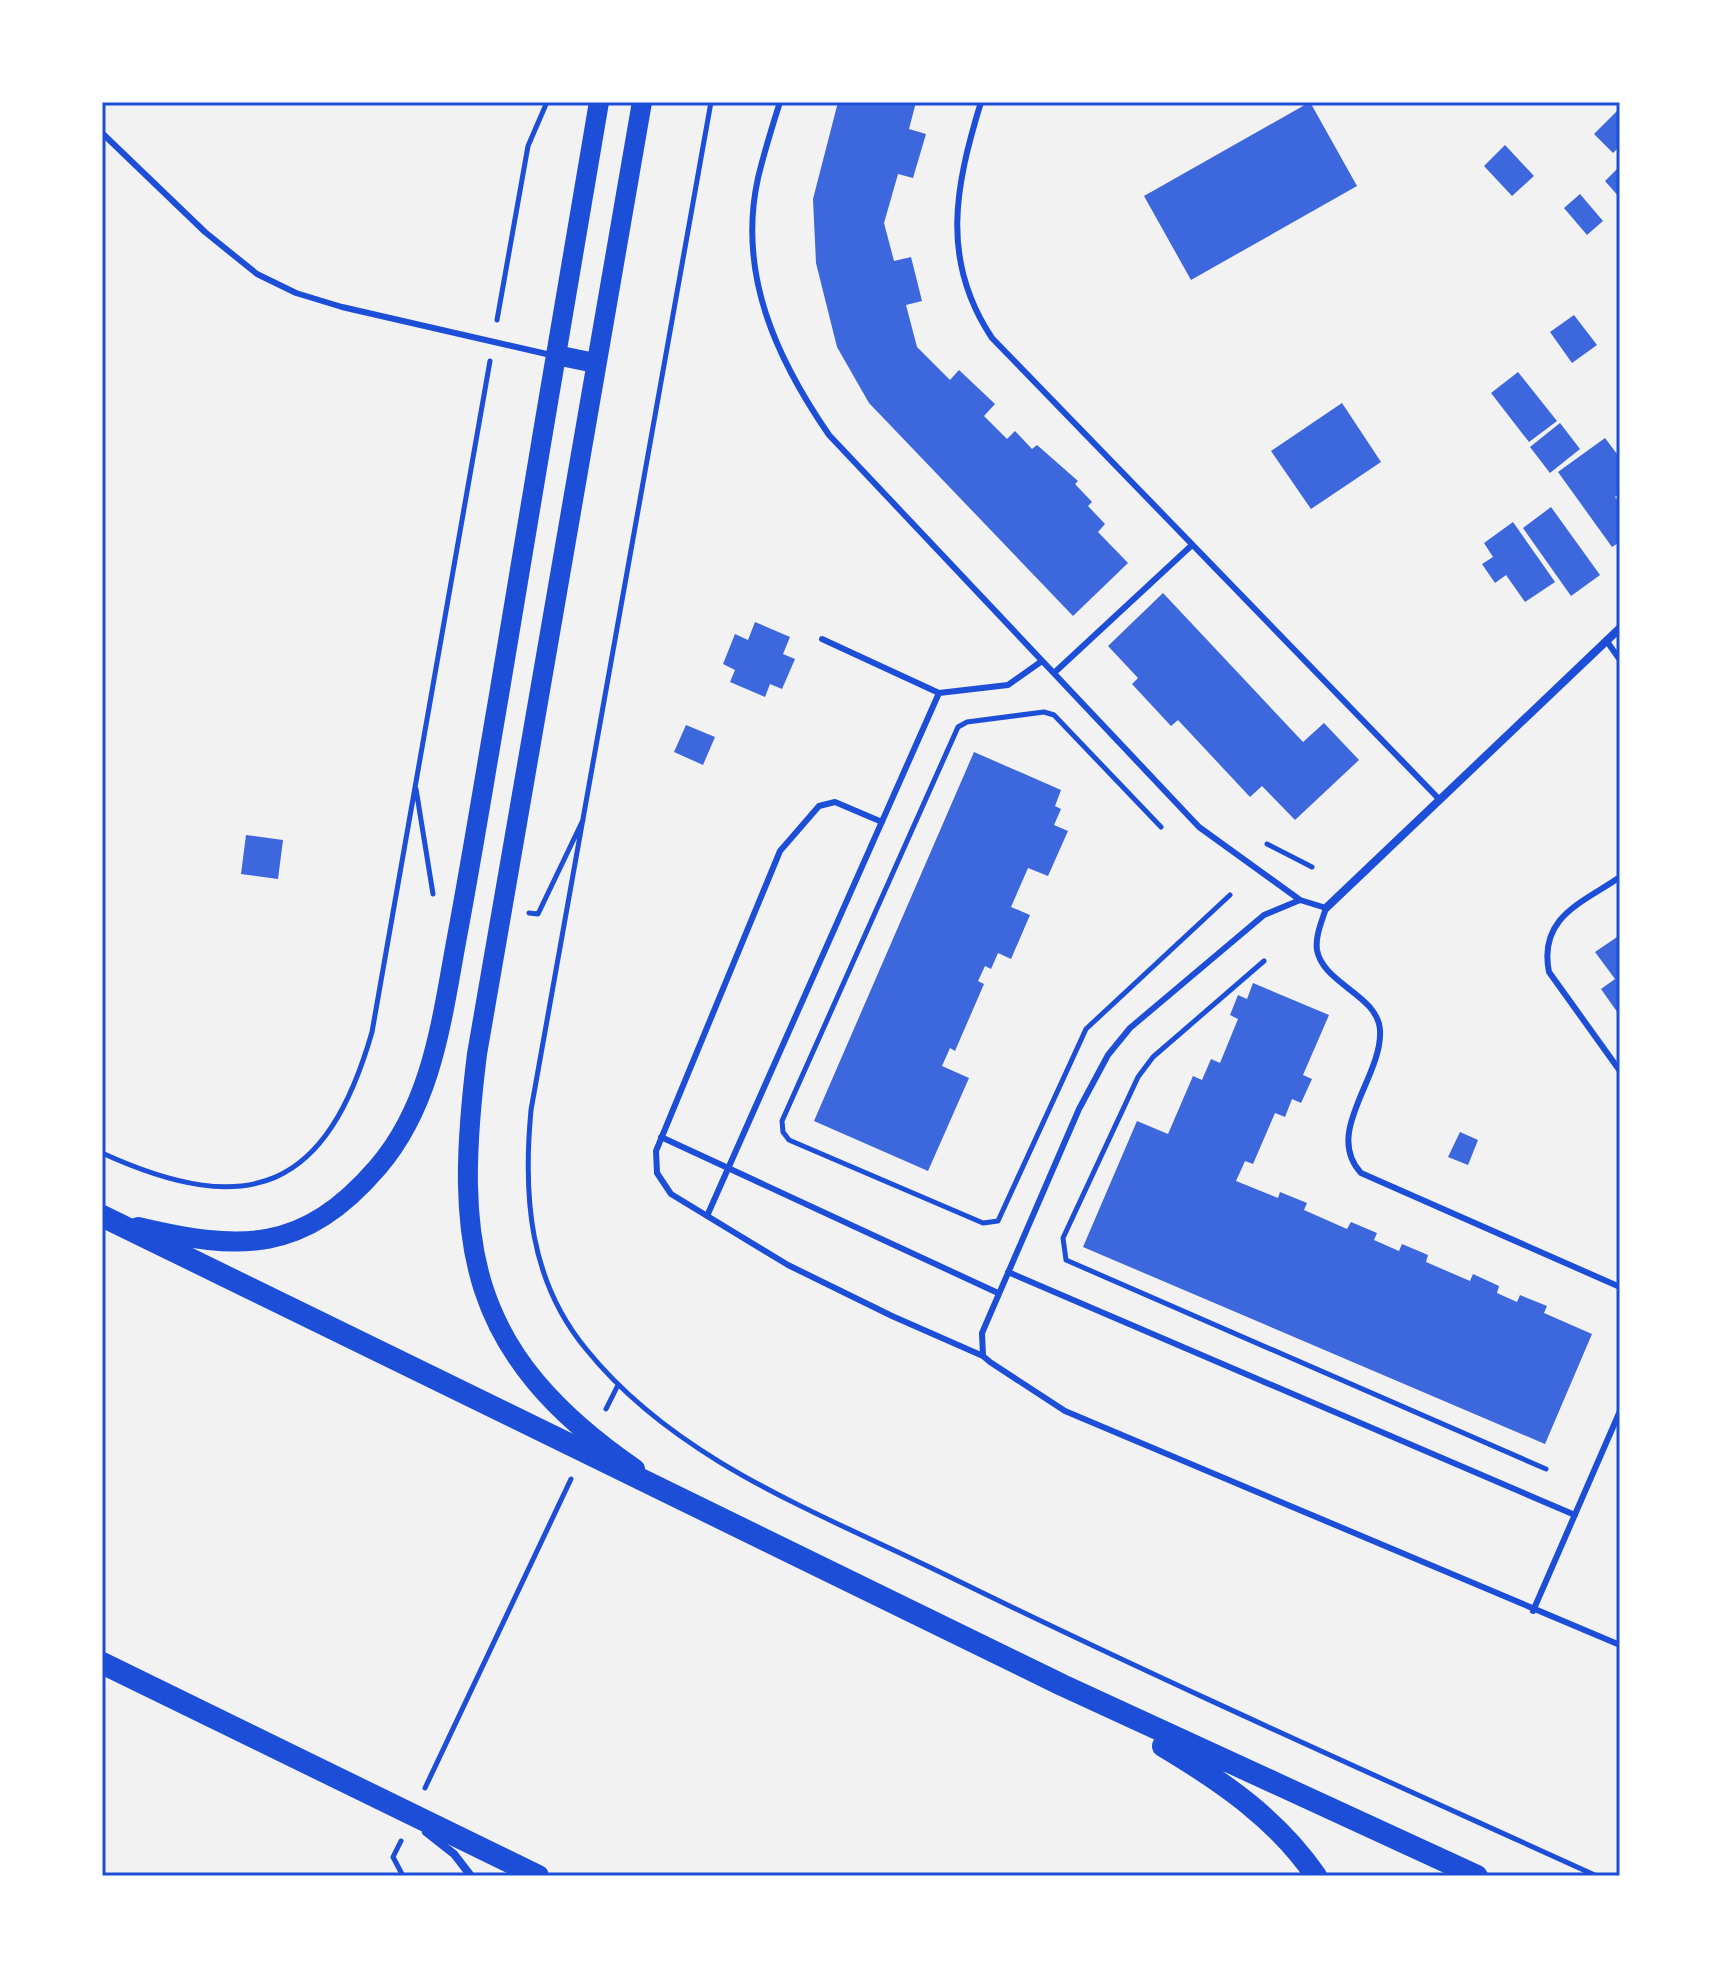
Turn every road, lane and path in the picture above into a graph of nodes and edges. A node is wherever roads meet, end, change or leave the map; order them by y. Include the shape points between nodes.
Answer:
1 (547, 102) edge
2 (599, 102) edge
3 (642, 102) edge
4 (711, 102) edge
5 (780, 102) edge
6 (981, 102) edge
7 (102, 133) edge
8 (493, 344) junction
9 (556, 355) junction
10 (595, 363) junction
11 (1192, 545) junction
12 (1620, 628) edge
13 (822, 639) dead end
14 (1606, 640) junction
15 (1620, 660) edge
16 (1042, 661) junction
17 (1054, 673) junction
18 (939, 693) junction
19 (1439, 799) junction
20 (882, 822) junction
21 (1161, 827) dead end
22 (1256, 839) dead end
23 (1312, 867) dead end
24 (1620, 877) edge
25 (1230, 895) dead end
26 (1300, 900) junction
27 (1326, 908) junction
28 (1264, 961) dead end
29 (1620, 1071) edge
30 (661, 1137) junction
31 (102, 1153) edge
32 (729, 1167) junction
33 (707, 1216) junction
34 (108, 1219) edge
35 (1008, 1272) junction
36 (1620, 1287) edge
37 (998, 1293) junction
38 (983, 1356) junction
39 (618, 1385) junction
40 (1620, 1411) edge
41 (587, 1445) junction
42 (1546, 1469) dead end
43 (1575, 1515) junction
44 (1533, 1611) junction
45 (1620, 1645) edge
46 (102, 1663) edge
47 (1062, 1685) junction
48 (412, 1817) junction
49 (403, 1876) edge
50 (471, 1876) edge
51 (538, 1876) edge
52 (1316, 1876) edge
53 (1477, 1876) edge
54 (1597, 1876) edge

1 - 8 path via 528,146
2 - 9 main road
3 - 10 main road
4 - 39 path via 526,1157 532,1238 544,1277 584,1348
5 - 16 lane via 758,180 752,228 765,320 786,366 829,435
6 - 11 lane via 956,211 959,261 975,312 992,338
7 - 8 lane via 257,274 342,307
8 - 9 lane
8 - 31 path via 372,1032 342,1113 328,1138 297,1168 253,1184 220,1186 161,1177
9 - 10 main road
9 - 34 main road via 438,1034 419,1098 400,1136 353,1192 308,1226 286,1235 222,1244
10 - 41 main road via 477,1054 466,1154 472,1244 494,1321 515,1358
11 - 17 lane
11 - 19 lane
12 - 14 street
13 - 18 lane
14 - 15 lane
14 - 19 street
16 - 17 lane
16 - 18 lane via 1008,685
17 - 26 lane via 1199,827
18 - 20 lane
19 - 27 street
20 - 30 lane via 835,802 819,806 780,851
20 - 32 lane
21 - 25 path via 1054,715 1029,714 958,727 782,1121 789,1140 983,1223 998,1221 1086,1029
22 - 23 path
24 - 29 lane via 1560,917 1545,952 1549,972
26 - 27 lane
26 - 35 lane via 1264,915 1130,1028 1108,1055
27 - 36 lane via 1317,940 1322,962 1380,1026 1376,1062 1349,1128 1351,1162 1361,1173
28 - 42 path via 1153,1057 1138,1077 1063,1238 1066,1260
30 - 32 lane
30 - 33 lane via 657,1173 671,1194
32 - 33 lane
32 - 37 lane
33 - 38 lane via 809,1275
34 - 41 highway
35 - 37 lane
35 - 43 lane
37 - 38 lane via 982,1333
38 - 44 lane via 1065,1411
39 - 41 path
39 - 54 path via 680,1437 752,1480 1082,1642
40 - 43 lane
41 - 47 highway via 674,1496
41 - 48 path
43 - 44 lane
44 - 45 lane
46 - 48 highway
47 - 52 highway via 1192,1763 1264,1814
47 - 53 highway
48 - 49 path via 393,1857
48 - 50 street
48 - 51 highway

